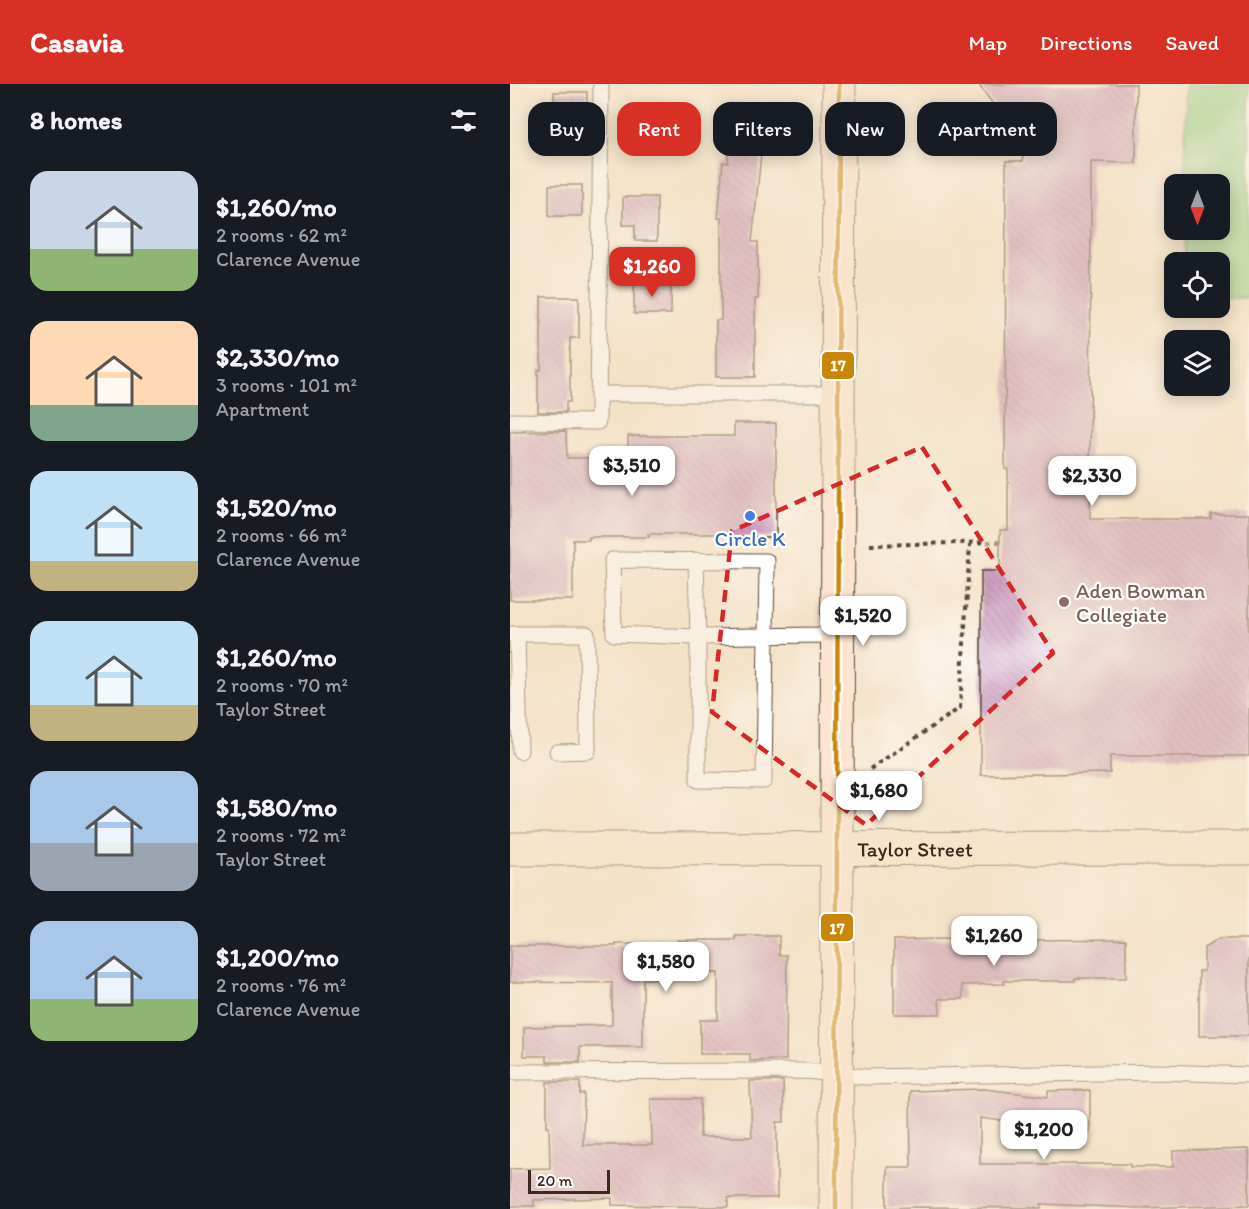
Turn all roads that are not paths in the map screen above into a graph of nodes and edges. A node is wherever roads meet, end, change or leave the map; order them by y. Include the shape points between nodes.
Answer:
1 (601, 84) edge
2 (839, 84) edge
3 (598, 394) junction
4 (839, 394) junction
5 (510, 422) edge
6 (696, 560) junction
7 (514, 634) edge
8 (587, 634) junction
9 (614, 634) junction
10 (838, 635) junction
11 (766, 636) junction
12 (698, 637) junction
13 (520, 751) dead end
14 (557, 752) dead end
15 (836, 848) junction
16 (1249, 848) edge
17 (510, 849) edge
18 (510, 1072) edge
19 (836, 1074) junction
20 (1249, 1075) edge
21 (836, 1209) edge

1 - 3 lane
2 - 4 main road
3 - 4 lane
3 - 5 lane via 598,422
4 - 10 main road
6 - 9 lane via 612,560
6 - 11 lane via 766,561
6 - 12 lane
7 - 8 lane
7 - 13 lane
8 - 9 lane
8 - 14 lane via 588,751
9 - 12 lane
10 - 11 lane
10 - 15 main road
11 - 12 lane
11 - 12 lane via 764,781 699,780
15 - 16 main road, Taylor Street
15 - 17 main road, Taylor Street
15 - 19 main road
18 - 19 lane
19 - 20 lane
19 - 21 main road

